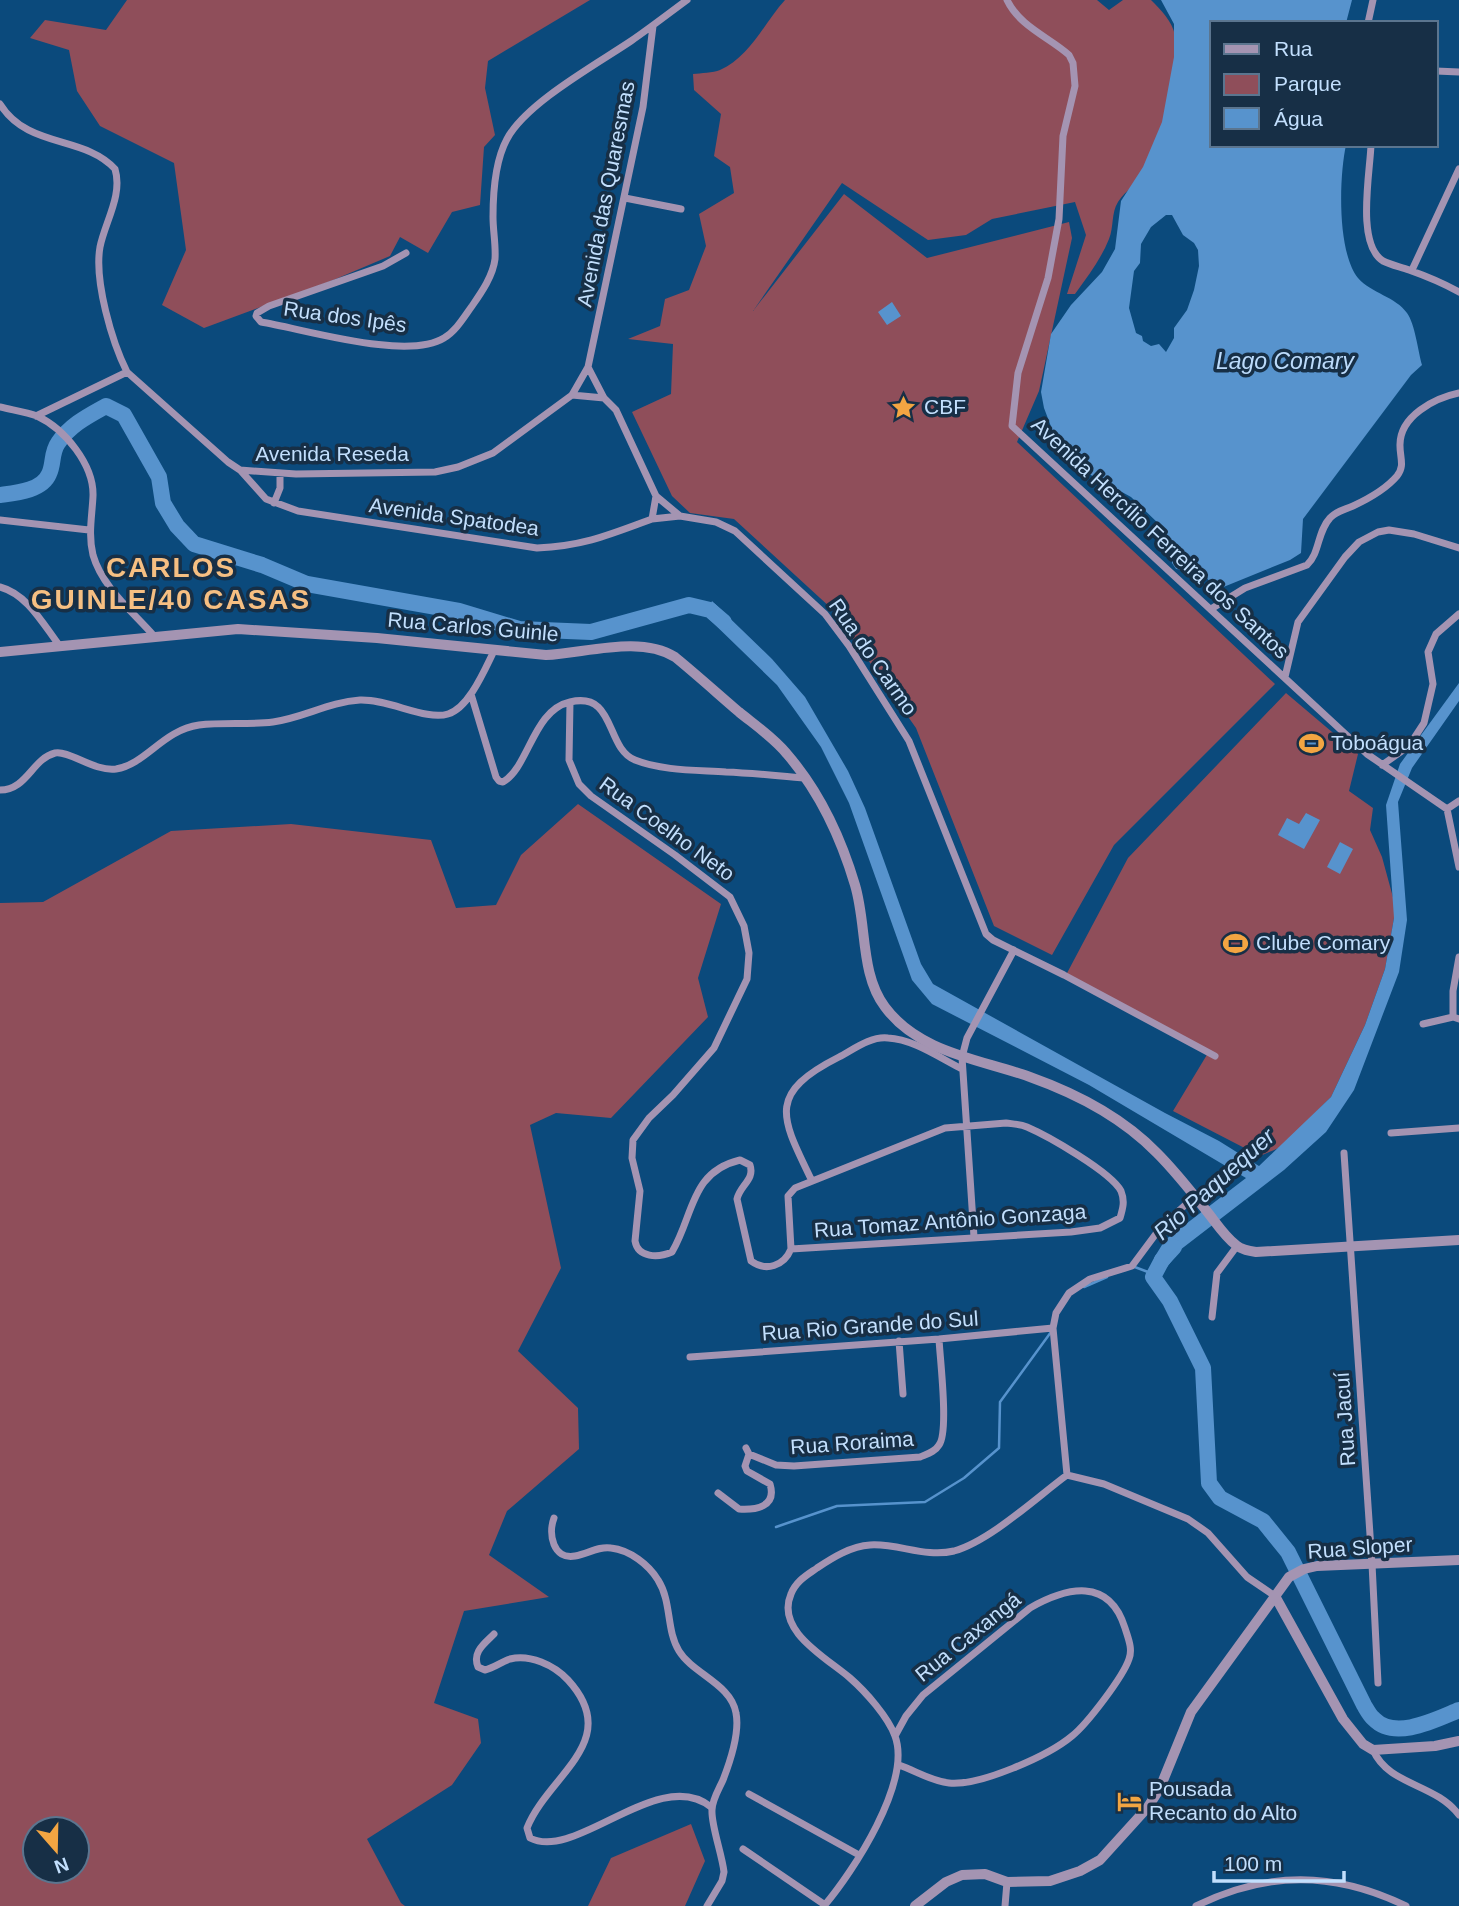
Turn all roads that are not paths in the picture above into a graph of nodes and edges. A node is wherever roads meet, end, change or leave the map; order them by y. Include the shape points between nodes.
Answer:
1 (687, 0) edge
2 (1007, 0) edge
3 (1373, 0) edge
4 (1370, 21) edge
5 (653, 26) junction
6 (1438, 71) edge
7 (1459, 72) edge
8 (0, 104) edge
9 (1371, 147) edge
10 (1459, 169) edge
11 (625, 198) junction
12 (681, 209) dead end
13 (406, 253) dead end
14 (1412, 271) junction
15 (1459, 292) edge
16 (588, 368) junction
17 (127, 372) junction
18 (1459, 393) edge
19 (572, 395) junction
20 (604, 398) junction
21 (0, 407) edge
22 (36, 416) junction
23 (240, 470) junction
24 (280, 473) junction
25 (656, 496) junction
26 (274, 503) junction
27 (680, 516) junction
28 (652, 519) junction
29 (0, 520) edge
30 (89, 530) junction
31 (1459, 548) edge
32 (0, 587) edge
33 (1211, 609) junction
34 (1459, 614) edge
35 (154, 636) junction
36 (59, 645) junction
37 (494, 651) junction
38 (0, 652) edge
39 (1285, 677) junction
40 (471, 694) junction
41 (570, 702) junction
42 (1382, 765) junction
43 (806, 778) junction
44 (0, 790) edge
45 (1459, 801) edge
46 (1447, 809) junction
47 (1459, 867) edge
48 (1014, 950) junction
49 (1459, 957) edge
50 (1456, 1018) edge
51 (1423, 1024) dead end
52 (962, 1056) junction
53 (1215, 1056) dead end
54 (962, 1069) junction
55 (966, 1127) junction
56 (1459, 1128) edge
57 (1391, 1133) dead end
58 (1344, 1153) dead end
59 (812, 1181) junction
60 (1198, 1201) junction
61 (974, 1237) junction
62 (1459, 1240) edge
63 (1351, 1245) junction
64 (1237, 1246) junction
65 (791, 1250) junction
66 (1212, 1317) dead end
67 (1053, 1328) junction
68 (939, 1339) junction
69 (899, 1341) junction
70 (690, 1357) dead end
71 (903, 1394) dead end
72 (1068, 1475) junction
73 (718, 1493) dead end
74 (554, 1518) dead end
75 (1459, 1560) edge
76 (1372, 1564) junction
77 (1275, 1596) junction
78 (494, 1634) dead end
79 (1378, 1683) dead end
80 (895, 1736) junction
81 (1459, 1741) edge
82 (1373, 1750) junction
83 (899, 1765) junction
84 (749, 1794) dead end
85 (712, 1807) junction
86 (1459, 1815) edge
87 (743, 1849) dead end
88 (859, 1855) junction
89 (1007, 1882) junction
90 (824, 1905) edge
91 (707, 1906) edge
92 (915, 1906) edge
93 (1005, 1906) edge
94 (1196, 1906) edge
95 (1406, 1906) edge

1 - 5 street
2 - 33 street, Avenida Hercílio Ferreira dos Santos via 1023,20 1069,55 1075,76 1063,136 1059,219 1048,278 1018,373 1012,426
3 - 4 street
5 - 11 street, Avenida das Quaresmas
5 - 13 street, Rua dos Ipês via 538,105 506,139 495,177 495,261 478,297 443,340 397,346 363,342 261,322 256,316 269,306 383,266
6 - 7 street
8 - 17 street, Avenida Reseda via 26,129 100,157 115,169 118,187 100,250 98,275
9 - 14 street via 1369,238 1382,260
10 - 14 street
11 - 12 street
11 - 16 street, Avenida das Quaresmas
14 - 15 street
16 - 19 street, Avenida Reseda
16 - 20 street
17 - 22 street
17 - 23 street, Avenida Reseda
18 - 33 street via 1430,402 1415,415 1400,438 1401,471 1386,486 1329,519 1313,560 1245,588
19 - 20 street
19 - 24 street, Avenida Reseda via 493,453 458,467
20 - 25 street via 616,410
21 - 22 street
22 - 30 street via 58,431 85,465 93,497
23 - 24 street, Avenida Reseda
23 - 26 street, Avenida Spatodea
24 - 26 street
25 - 27 street
25 - 28 street
26 - 28 street, Avenida Spatodea via 298,511 537,548 589,542
27 - 28 street, Avenida Spatodea
27 - 48 street, Rua do Carmo via 716,522 735,531 833,624 909,741 981,925 993,940
29 - 30 street
30 - 35 street via 93,554 106,583
31 - 39 street via 1389,530 1359,542 1298,622
32 - 36 street via 24,600
33 - 39 street, Avenida Hercílio Ferreira dos Santos
34 - 42 street via 1436,634 1428,652 1433,684 1424,723 1409,746
35 - 36 street, Rua Carlos Guinle
35 - 37 street, Rua Carlos Guinle via 238,629
36 - 38 street, Rua Carlos Guinle
37 - 40 street
37 - 43 street, Rua Carlos Guinle via 574,654 622,646 659,648 786,752
39 - 42 street, Avenida Hercílio Ferreira dos Santos
40 - 41 street via 496,777 503,782 538,728
40 - 44 street via 455,711 438,716 361,700 273,722 180,729 129,765 114,769 54,753 19,784
41 - 43 street via 599,706 619,744 636,760 687,769
41 - 65 street, Rua Coelho Neto via 569,760 579,784 730,897 744,926 749,953 747,979 714,1048 633,1140 640,1191 636,1249 649,1255 672,1252 704,1181 722,1166 740,1160 752,1171 737,1199 751,1261 764,1267 778,1265
42 - 46 street, Avenida Hercílio Ferreira dos Santos
43 - 52 street, Rua Carlos Guinle via 830,819 856,886 870,980 877,996 892,1016 921,1038
45 - 46 street
46 - 47 street
48 - 52 street
48 - 53 street, Rua do Carmo
49 - 50 street via 1453,991
50 - 51 street
52 - 54 street
52 - 60 street, Rua Carlos Guinle via 1033,1078 1110,1116 1147,1142
54 - 55 street
54 - 59 street via 919,1047 881,1038 807,1074 791,1091 785,1115
55 - 59 street, Rua Tomaz Antônio Gonzaga via 937,1131
55 - 61 street
55 - 61 street, Rua Tomaz Antônio Gonzaga via 1006,1123 1036,1131 1111,1178 1124,1207 1120,1217 1100,1228
56 - 57 street
58 - 63 street, Rua Jacuí
59 - 65 street, Rua Tomaz Antônio Gonzaga via 788,1196
60 - 64 street, Rua Carlos Guinle
60 - 67 street via 1161,1227 1132,1266 1090,1279 1069,1293 1056,1313
61 - 65 street, Rua Tomaz Antônio Gonzaga
62 - 63 street
63 - 64 street via 1256,1252
63 - 76 street, Rua Jacuí
64 - 66 street via 1217,1273
67 - 68 street, Rua Rio Grande do Sul
67 - 72 street
68 - 69 street, Rua Rio Grande do Sul
68 - 73 street, Rua Roraima via 944,1430 939,1446 931,1453 794,1466 776,1465 748,1451 747,1471 770,1484 770,1501 760,1508 739,1509
69 - 70 street, Rua Rio Grande do Sul
69 - 71 street
72 - 77 street via 1104,1484 1188,1519 1208,1533 1247,1577
72 - 80 street via 962,1548 929,1553 868,1545 835,1557 799,1581 788,1610 793,1626 870,1697
74 - 85 street via 551,1537 561,1553 571,1556 609,1547 653,1573 665,1594 678,1650 735,1707 736,1731
75 - 76 street, Rua Sloper
76 - 77 street, Rua Sloper via 1304,1569 1289,1577
76 - 79 street, Rua Jacuí
77 - 82 street via 1343,1719
77 - 89 street, Rua Sloper via 1191,1712 1160,1788 1100,1860 1050,1881
78 - 85 street via 477,1653 478,1667 485,1671 517,1658 551,1665 576,1689 588,1719 586,1741 536,1811 527,1828 530,1838 563,1839 655,1800 690,1797
80 - 83 street
80 - 83 street, Rua Caxangá via 923,1695 1046,1599 1086,1590 1110,1600 1122,1619 1130,1658 1111,1692 1074,1735 1015,1767 965,1783 933,1780
81 - 82 street
82 - 86 street via 1390,1773 1439,1795
83 - 88 street via 890,1797
84 - 88 street
85 - 91 street via 724,1872
87 - 90 street
88 - 90 street
89 - 92 street, Rua Sloper via 985,1874 962,1875
89 - 93 street
94 - 95 street via 1224,1893 1300,1878 1368,1891

